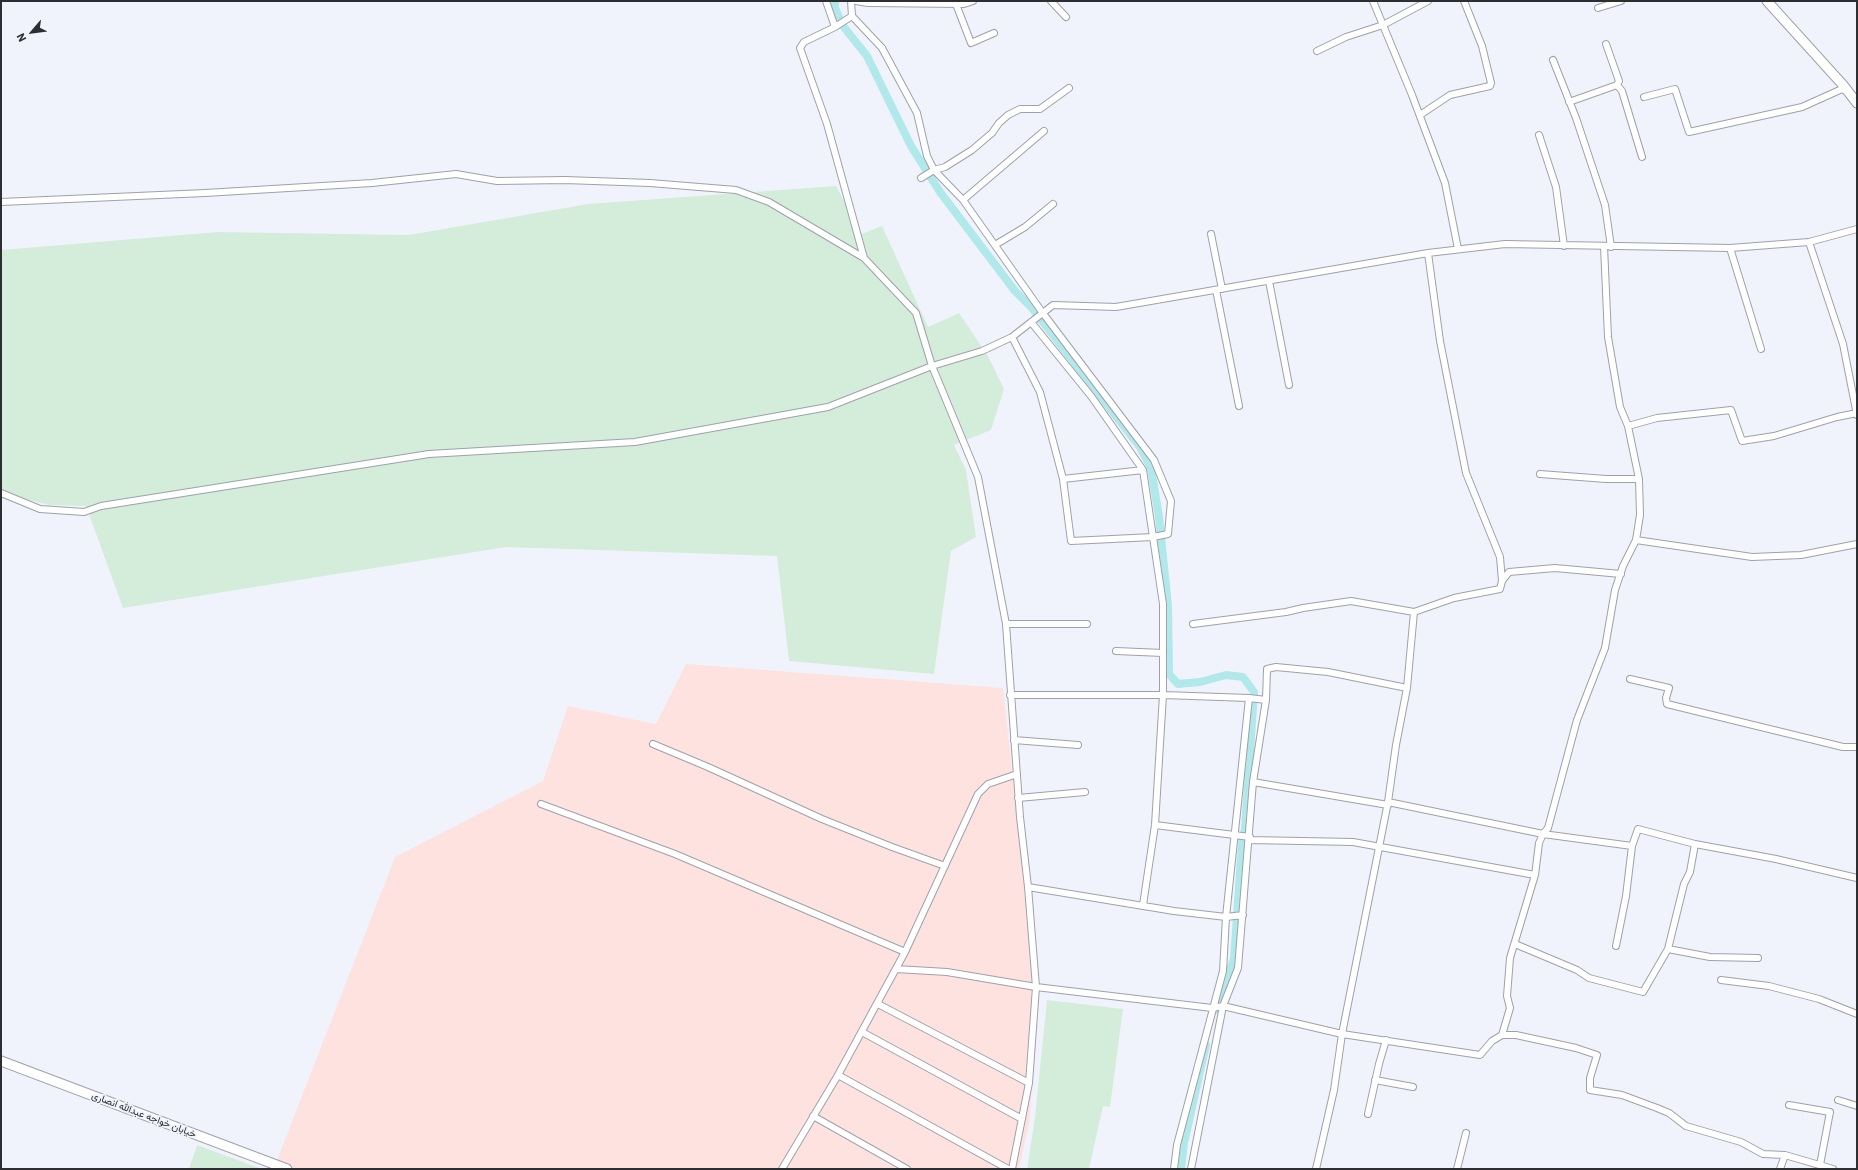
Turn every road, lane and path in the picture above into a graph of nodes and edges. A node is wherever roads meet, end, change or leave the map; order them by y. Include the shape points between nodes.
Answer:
1 (826, 1) edge
2 (851, 1) edge
3 (856, 1) edge
4 (973, 1) edge
5 (1051, 1) edge
6 (1373, 1) edge
7 (1428, 1) edge
8 (1464, 1) edge
9 (1621, 1) edge
10 (1767, 1) edge
11 (956, 4) junction
12 (1598, 8) dead end
13 (852, 16) junction
14 (1066, 17) dead end
15 (1383, 24) junction
16 (835, 27) junction
17 (994, 33) dead end
18 (1606, 44) dead end
19 (1317, 51) dead end
20 (1553, 60) dead end
21 (1617, 85) junction
22 (1069, 88) dead end
23 (1849, 92) junction
24 (1644, 97) dead end
25 (1569, 102) junction
26 (1857, 103) edge
27 (1420, 115) junction
28 (1044, 131) dead end
29 (1539, 135) dead end
30 (1642, 157) dead end
31 (934, 170) junction
32 (921, 178) dead end
33 (963, 200) junction
34 (1, 202) edge
35 (1053, 204) dead end
36 (1857, 229) edge
37 (1211, 234) dead end
38 (1809, 242) junction
39 (995, 245) junction
40 (1564, 246) junction
41 (1604, 246) junction
42 (1611, 247) junction
43 (1730, 248) junction
44 (1458, 249) junction
45 (1428, 253) junction
46 (864, 258) junction
47 (1269, 280) junction
48 (1219, 289) junction
49 (1042, 312) junction
50 (1031, 322) junction
51 (1012, 337) junction
52 (1761, 349) dead end
53 (932, 366) junction
54 (1289, 385) dead end
55 (1239, 406) dead end
56 (1857, 414) edge
57 (1628, 426) junction
58 (1143, 470) junction
59 (1540, 474) dead end
60 (1063, 479) junction
61 (1639, 479) junction
62 (1, 493) edge
63 (1153, 537) junction
64 (1636, 540) junction
65 (1857, 544) edge
66 (1621, 574) junction
67 (1502, 581) junction
68 (1414, 612) junction
69 (1006, 624) junction
70 (1087, 624) dead end
71 (1193, 624) dead end
72 (1116, 652) dead end
73 (1163, 653) junction
74 (1630, 680) dead end
75 (1406, 688) junction
76 (1164, 695) junction
77 (1010, 696) junction
78 (1249, 698) junction
79 (1266, 700) junction
80 (1014, 740) junction
81 (654, 744) dead end
82 (1078, 744) dead end
83 (1857, 747) edge
84 (1016, 774) junction
85 (1254, 782) junction
86 (1085, 792) dead end
87 (1018, 798) junction
88 (1388, 803) junction
89 (541, 804) dead end
90 (1155, 825) junction
91 (1235, 834) junction
92 (1543, 834) junction
93 (1250, 838) junction
94 (1695, 844) junction
95 (1380, 845) junction
96 (1632, 846) junction
97 (945, 866) junction
98 (1535, 875) junction
99 (1857, 878) edge
100 (1028, 887) junction
101 (1144, 904) junction
102 (1243, 915) junction
103 (1226, 916) junction
104 (1515, 944) junction
105 (1616, 946) dead end
106 (1668, 949) junction
107 (905, 952) junction
108 (1758, 958) dead end
109 (896, 969) junction
110 (1721, 980) dead end
111 (1036, 987) junction
112 (878, 1004) junction
113 (1223, 1006) junction
114 (1212, 1008) junction
115 (1857, 1014) edge
116 (862, 1032) junction
117 (1342, 1034) junction
118 (1502, 1035) junction
119 (1386, 1040) junction
120 (1, 1061) edge
121 (838, 1075) junction
122 (1375, 1080) junction
123 (1029, 1083) junction
124 (1413, 1087) dead end
125 (1838, 1100) dead end
126 (1789, 1105) dead end
127 (1857, 1106) edge
128 (1368, 1114) dead end
129 (813, 1116) junction
130 (1022, 1119) junction
131 (1466, 1133) dead end
132 (1785, 1155) junction
133 (1820, 1165) junction
134 (288, 1169) edge
135 (782, 1169) edge
136 (907, 1169) edge
137 (1008, 1169) edge
138 (1012, 1169) edge
139 (1174, 1169) edge
140 (1191, 1169) edge
141 (1316, 1169) edge
142 (1457, 1169) edge
143 (1780, 1169) edge
144 (1833, 1169) edge

1 - 16 street
2 - 13 street
3 - 11 street
4 - 11 street
5 - 14 street
6 - 15 street
7 - 15 street
8 - 27 street via 1482,46 1490,86 1450,95
9 - 12 street
10 - 23 street
11 - 17 street via 970,43
13 - 16 street
13 - 31 street via 882,48 917,113 927,156
15 - 19 street
15 - 27 street
16 - 46 street via 804,42 800,48 827,124
18 - 21 street via 1619,81
20 - 25 street
21 - 25 street
21 - 30 street via 1622,91
22 - 31 street via 1040,110 1020,109 1008,115 972,150 945,167
23 - 24 street via 1842,89 1802,107 1689,132 1675,89
23 - 26 street
25 - 42 street via 1605,205
27 - 44 street via 1445,183
28 - 33 street
29 - 40 street via 1556,187
31 - 32 street
31 - 33 street
33 - 39 street
34 - 46 street via 372,183 456,174 497,180 650,183 736,190 769,202
35 - 39 street via 1025,227
36 - 38 street
37 - 48 street
38 - 43 street
38 - 56 street via 1843,344
39 - 49 street
40 - 41 street
40 - 44 street via 1505,244
41 - 42 street
41 - 57 street via 1608,337 1620,407
42 - 43 street
43 - 52 street
44 - 45 street
45 - 47 street
45 - 67 street via 1440,341 1466,473 1500,557
46 - 53 street via 916,313
47 - 48 street
47 - 54 street
48 - 49 street via 1116,307 1053,305
48 - 55 street
49 - 50 street
49 - 63 street via 1154,460 1171,502 1168,534
50 - 51 street
50 - 58 street via 1091,396
51 - 53 street via 982,351
51 - 60 street via 1040,392
53 - 62 street via 828,407 635,442 429,454 101,506 84,512 40,509
53 - 69 street via 978,477
56 - 57 street via 1837,417 1774,436 1742,441 1731,410 1656,418
57 - 61 street
58 - 60 street
58 - 63 street
59 - 61 street
60 - 63 street via 1071,541
61 - 64 street via 1640,515
63 - 73 street via 1163,604
64 - 65 street via 1752,557 1800,555
64 - 66 street
66 - 67 street via 1555,568 1509,572
66 - 92 street via 1615,590 1605,648 1576,720 1548,828
67 - 68 street via 1500,589 1454,598
68 - 71 street via 1351,601
68 - 75 street
69 - 70 street
69 - 77 street
72 - 73 street
73 - 76 street
74 - 83 street via 1669,688 1667,704 1843,747
75 - 79 street via 1328,672 1276,667 1267,669
75 - 88 street
76 - 77 street
76 - 78 street
76 - 90 street
77 - 80 street
78 - 79 street
78 - 91 street
79 - 85 street
80 - 82 street
80 - 84 street
81 - 97 street via 822,819
84 - 87 street
84 - 97 street via 988,784 978,794
85 - 88 street
85 - 93 street
86 - 87 street
87 - 100 street
88 - 92 street
88 - 95 street
89 - 107 street via 675,854
90 - 91 street
90 - 101 street
91 - 93 street
91 - 103 street
92 - 96 street
92 - 98 street via 1539,843
93 - 95 street
93 - 102 street
94 - 96 street via 1638,829
94 - 99 street
94 - 106 street via 1690,872 1684,884
95 - 98 street
95 - 117 street
96 - 105 street
97 - 107 street
98 - 104 street
100 - 101 street
100 - 111 street
101 - 103 street via 1174,911
102 - 103 street
102 - 113 street via 1238,968
103 - 114 street via 1223,971
104 - 106 street via 1577,970 1589,978 1644,992
104 - 118 street via 1510,958 1507,996 1510,1008
106 - 108 street via 1710,957
107 - 109 street
109 - 111 street via 947,972
109 - 112 street
110 - 115 street via 1769,986
111 - 114 street
111 - 123 street
112 - 116 street
112 - 123 street
113 - 114 street
113 - 117 street
113 - 140 street
114 - 139 street via 1176,1145
116 - 121 street
116 - 130 street
117 - 119 street
117 - 141 street via 1334,1090
118 - 119 street via 1492,1040 1480,1054
118 - 132 street via 1516,1035 1598,1055 1590,1078 1590,1090 1622,1095 1669,1113 1686,1126 1741,1142 1763,1154
119 - 122 street
120 - 134 street, خیابان خواجه عبدالله انصاری
121 - 129 street
121 - 137 street
122 - 124 street
122 - 128 street
123 - 130 street
125 - 127 street
126 - 133 street via 1830,1112
129 - 135 street
129 - 136 street
130 - 138 street
131 - 142 street
132 - 133 street
132 - 143 street
133 - 144 street

